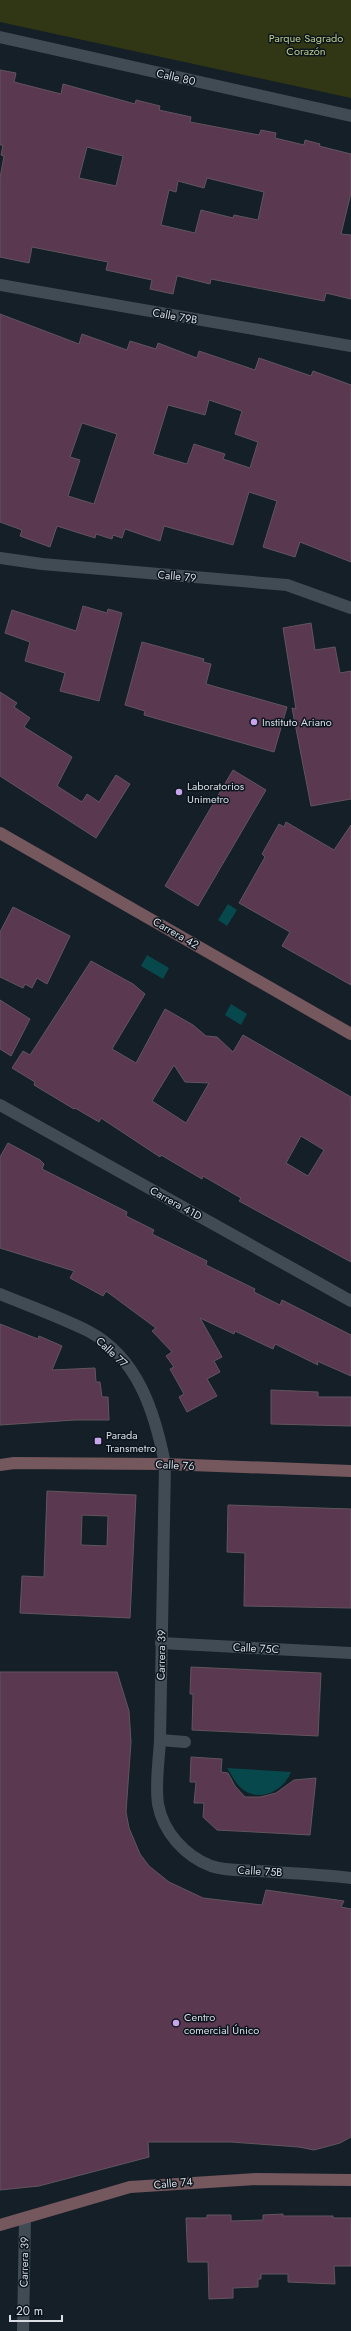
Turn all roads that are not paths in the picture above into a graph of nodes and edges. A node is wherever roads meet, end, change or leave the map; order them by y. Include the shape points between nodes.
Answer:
1 (0, 37) edge
2 (351, 116) edge
3 (0, 285) edge
4 (351, 346) edge
5 (0, 558) edge
6 (351, 608) edge
7 (0, 833) edge
8 (351, 1034) edge
9 (0, 1105) edge
10 (0, 1294) edge
11 (351, 1300) edge
12 (165, 1464) junction
13 (0, 1465) edge
14 (351, 1471) edge
15 (161, 1643) junction
16 (351, 1653) edge
17 (160, 1740) junction
18 (185, 1742) dead end
19 (176, 1842) joint
20 (351, 1878) edge
21 (351, 2180) edge
22 (25, 2218) junction
23 (0, 2224) edge
24 (23, 2331) edge

1 - 2 street, Calle 80
3 - 4 street, Calle 79B
5 - 6 street, Calle 79 via 287,586
7 - 8 street, Carrera 42
9 - 11 street, Carrera 41D
10 - 12 street, Calle 77 via 88,1332 111,1348 129,1368 145,1393 157,1423
12 - 13 street, Calle 76
12 - 14 street, Calle 76
12 - 15 street, Carrera 39
15 - 16 street, Calle 75C
15 - 17 street, Carrera 39
17 - 18 street
17 - 19 street, Carrera 39 via 158,1804 164,1823
19 - 20 street, Calle 75B via 190,1854 212,1866 232,1870
21 - 22 street, Calle 74 via 256,2179 130,2187
22 - 23 street, Calle 74
22 - 24 street, Carrera 39

